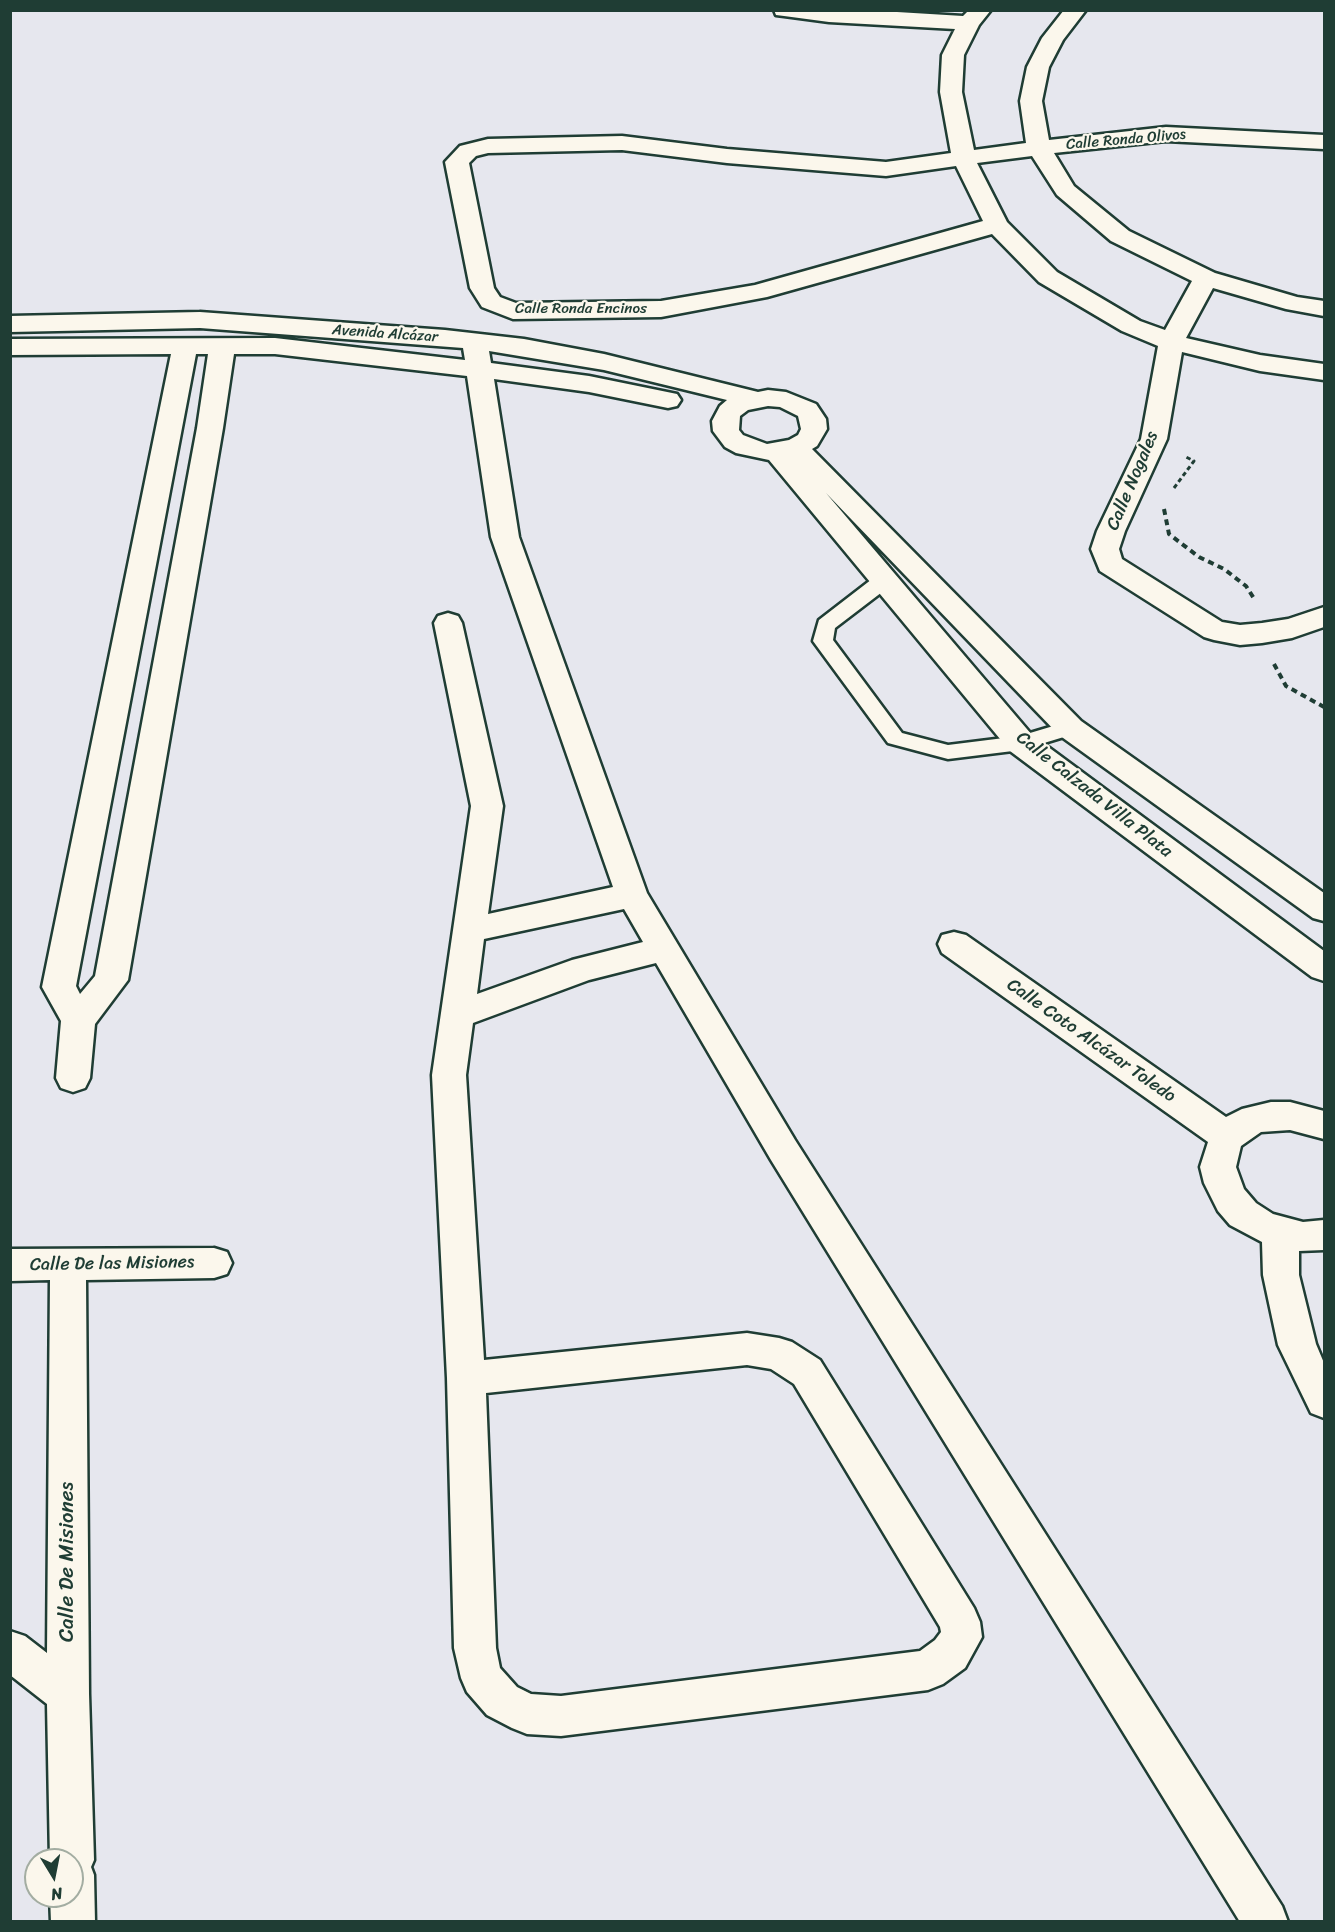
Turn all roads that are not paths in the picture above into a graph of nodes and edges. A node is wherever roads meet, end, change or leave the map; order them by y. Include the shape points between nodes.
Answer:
1 (784, 10) edge
2 (1076, 10) edge
3 (975, 17) edge
4 (1324, 142) edge
5 (1040, 148) junction
6 (964, 160) junction
7 (997, 225) junction
8 (1206, 278) junction
9 (1324, 308) edge
10 (10, 324) edge
11 (1171, 342) junction
12 (185, 346) junction
13 (222, 346) junction
14 (10, 348) edge
15 (477, 355) junction
16 (1324, 372) edge
17 (753, 399) junction
18 (729, 412) junction
19 (171, 427) junction
20 (210, 428) junction
21 (787, 450) junction
22 (883, 581) junction
23 (1324, 617) edge
24 (448, 623) dead end
25 (123, 668) junction
26 (168, 669) junction
27 (1070, 728) junction
28 (1021, 742) junction
29 (632, 895) junction
30 (1324, 909) edge
31 (470, 930) junction
32 (954, 944) dead end
33 (663, 949) junction
34 (1324, 968) edge
35 (457, 1015) junction
36 (78, 1020) junction
37 (73, 1078) dead end
38 (1319, 1117) edge
39 (1228, 1137) junction
40 (1280, 1233) junction
41 (1324, 1235) edge
42 (214, 1263) dead end
43 (68, 1264) junction
44 (10, 1265) edge
45 (466, 1378) junction
46 (1324, 1401) edge
47 (10, 1650) edge
48 (68, 1694) junction
49 (72, 1848) edge
50 (1266, 1922) edge

1 - 3 street via 829,15
2 - 5 street via 1053,38 1038,67 1031,101
3 - 6 street via 953,55 951,92
4 - 5 street, Calle Ronda Olivos via 1166,134
5 - 6 street, Calle Ronda Olivos
5 - 8 street via 1065,190 1120,236
6 - 7 street
6 - 7 street, Calle Ronda Encinos via 886,169 622,143 488,146 468,151 457,162 482,288 491,302 513,311 661,309 747,294
7 - 11 street via 1048,277 1131,326
8 - 9 street via 1295,304
8 - 11 street, Calle Nogales
10 - 15 street, Avenida Alcázar via 200,320
11 - 16 street via 1260,363
11 - 23 street, Calle Nogales via 1154,439 1111,531 1105,549 1110,564 1214,630 1240,635 1262,633
12 - 13 street, Avenida Alcázar
12 - 14 street, Avenida Alcázar
12 - 19 street
13 - 15 street, Avenida Alcázar
13 - 20 street
15 - 17 street, Avenida Alcázar via 524,347 604,362
15 - 18 street, Avenida Alcázar via 589,384
15 - 29 street via 505,537
17 - 18 street
17 - 21 street via 786,400 807,410 813,419 814,429 807,440
18 - 21 street via 726,431 734,441 759,452
19 - 20 street
19 - 25 street
20 - 26 street
21 - 22 street, Calle Calzada Villa Plata
21 - 27 street, Calle Calzada Villa Plata
22 - 28 street, Calle Calzada Villa Plata
22 - 28 lane via 826,625 823,641 895,738 948,752
24 - 31 street via 487,806
25 - 26 street
25 - 36 street via 59,987
26 - 36 street via 111,980
27 - 28 lane
27 - 30 street, Calle Calzada Villa Plata
28 - 34 street, Calle Calzada Villa Plata
29 - 31 street
29 - 33 street
31 - 35 street
32 - 39 street, Calle Coto Alcázar Toledo
33 - 35 street via 584,969
33 - 50 street via 783,1150
35 - 45 street via 449,1075
36 - 37 street
38 - 39 street via 1254,1119
39 - 40 street via 1218,1167 1226,1192 1243,1214
40 - 41 street
40 - 46 street via 1281,1275 1297,1345
42 - 43 street, Calle De las Misiones
43 - 44 street, Calle De las Misiones
43 - 48 street, Calle De Misiones
45 - 45 street via 475,1648 482,1678 502,1701 527,1714 561,1716 928,1670 950,1654 962,1637 960,1622 807,1372 779,1354 747,1349
47 - 48 street
48 - 49 street, Calle De Misiones

